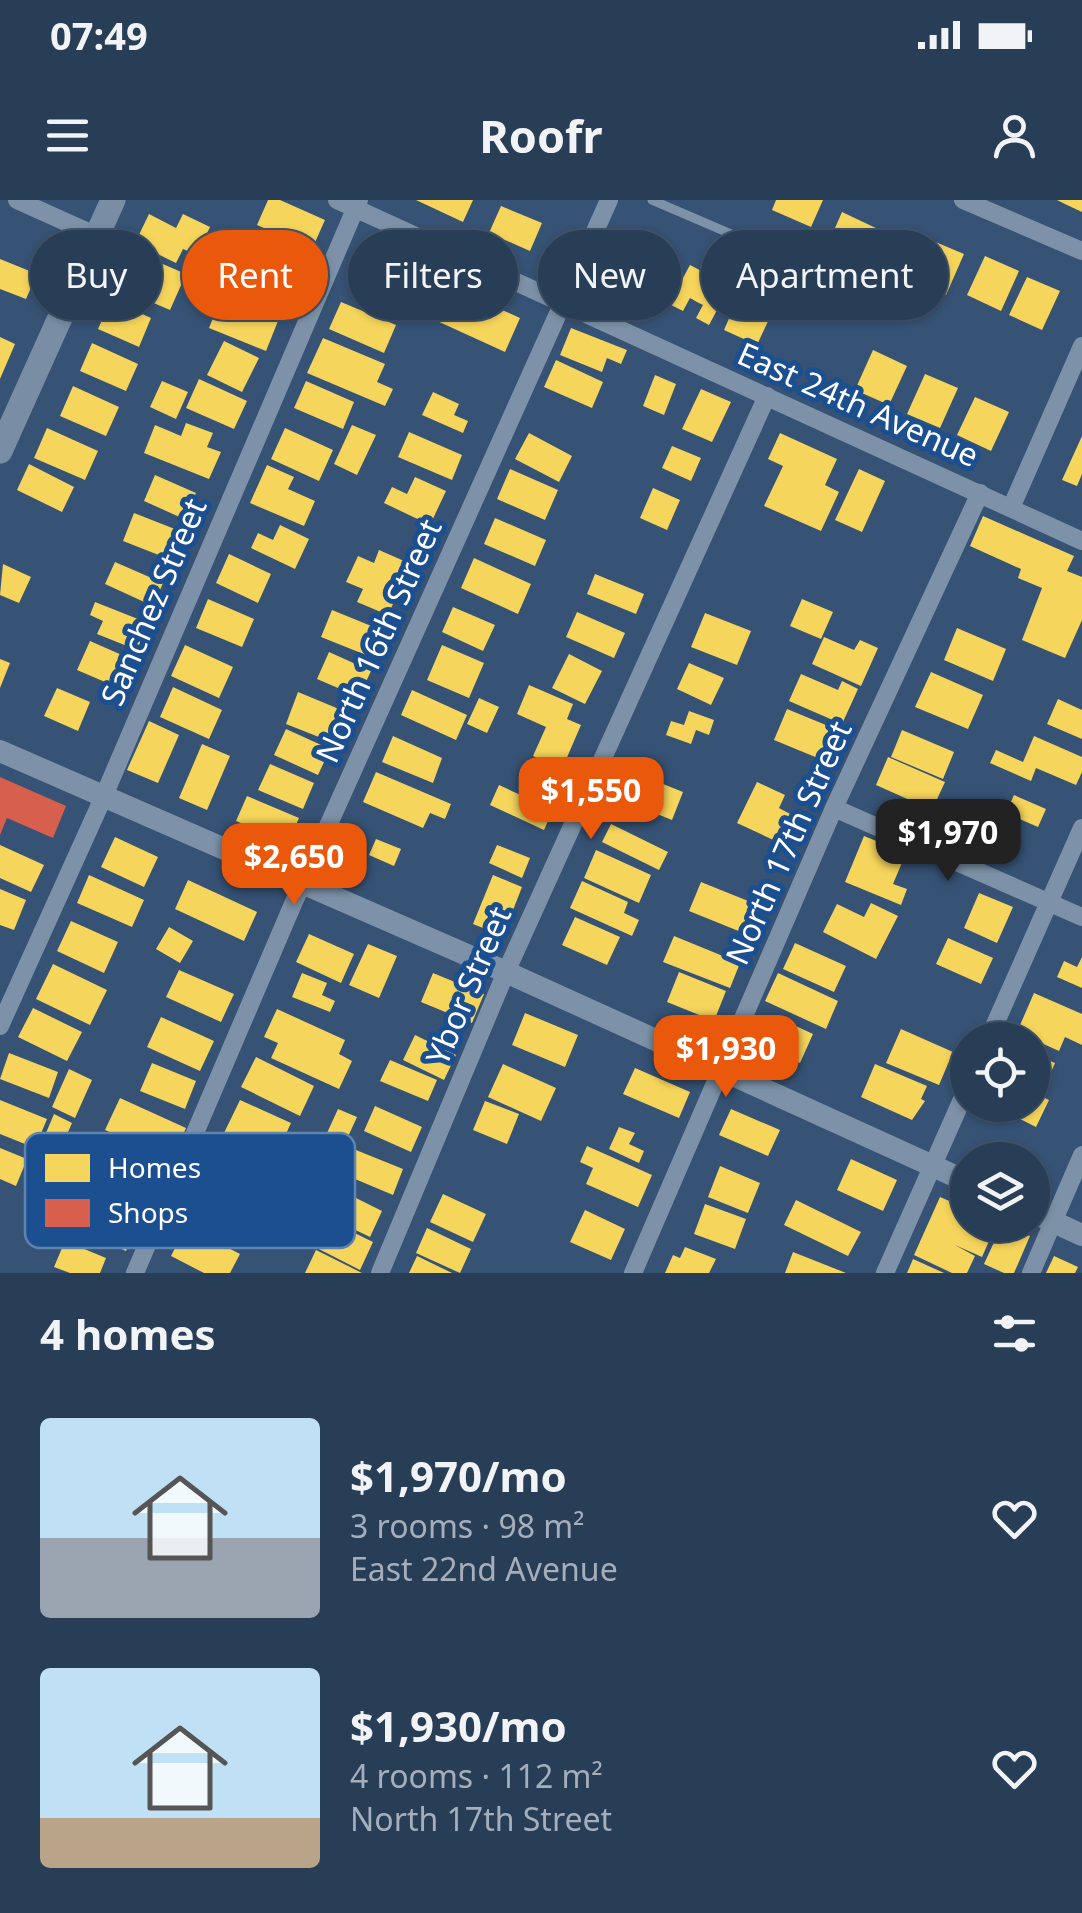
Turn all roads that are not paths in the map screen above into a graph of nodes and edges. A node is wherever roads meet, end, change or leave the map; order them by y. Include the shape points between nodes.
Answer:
1 (17, 200) edge
2 (113, 200) edge
3 (337, 200) edge
4 (609, 200) edge
5 (652, 200) edge
6 (963, 200) edge
7 (358, 204) edge
8 (84, 230) edge
9 (100, 230) edge
10 (596, 230) edge
11 (722, 230) edge
12 (1082, 251) edge
13 (538, 292) edge
14 (59, 320) edge
15 (556, 320) edge
16 (598, 320) edge
17 (1082, 346) edge
18 (767, 396) junction
19 (0, 451) edge
20 (980, 493) junction
21 (1011, 508) junction
22 (1082, 541) edge
23 (0, 751) edge
24 (103, 798) junction
25 (834, 808) junction
26 (1082, 828) edge
27 (302, 883) junction
28 (1049, 902) junction
29 (1082, 917) edge
30 (506, 972) junction
31 (996, 1022) edge
32 (0, 1026) edge
33 (723, 1070) junction
34 (952, 1122) edge
35 (195, 1133) edge
36 (1082, 1155) edge
37 (932, 1165) junction
38 (950, 1174) edge
39 (1050, 1206) edge
40 (1050, 1220) edge
41 (1082, 1235) edge
42 (1037, 1242) edge
43 (146, 1248) edge
44 (135, 1273) edge
45 (380, 1273) edge
46 (633, 1273) edge
47 (885, 1273) edge
48 (1030, 1273) edge

1 - 8 street
2 - 9 main road
3 - 7 street, East 24th Avenue
4 - 10 street, North 16th Street
5 - 11 lane
6 - 12 street
7 - 13 street, East 24th Avenue
7 - 24 street, Sanchez Street
14 - 19 main road
15 - 27 street, North 16th Street
16 - 18 street, East 24th Avenue
17 - 21 street
18 - 20 street, East 24th Avenue
18 - 30 street, Ybor Street
20 - 21 street, East 24th Avenue
20 - 25 street, North 17th Street
21 - 22 street, East 24th Avenue
23 - 24 street
24 - 27 street
24 - 32 street, Sanchez Street
25 - 28 street
25 - 33 street, North 17th Street
26 - 28 street
27 - 30 street
27 - 35 street, North 16th Street
28 - 29 street
28 - 31 street
30 - 33 street
30 - 45 street, Ybor Street
33 - 37 street
33 - 46 street, North 17th Street
34 - 37 street
36 - 39 street
37 - 38 street
37 - 47 street
40 - 41 street
42 - 48 street
43 - 44 street, North 16th Street

